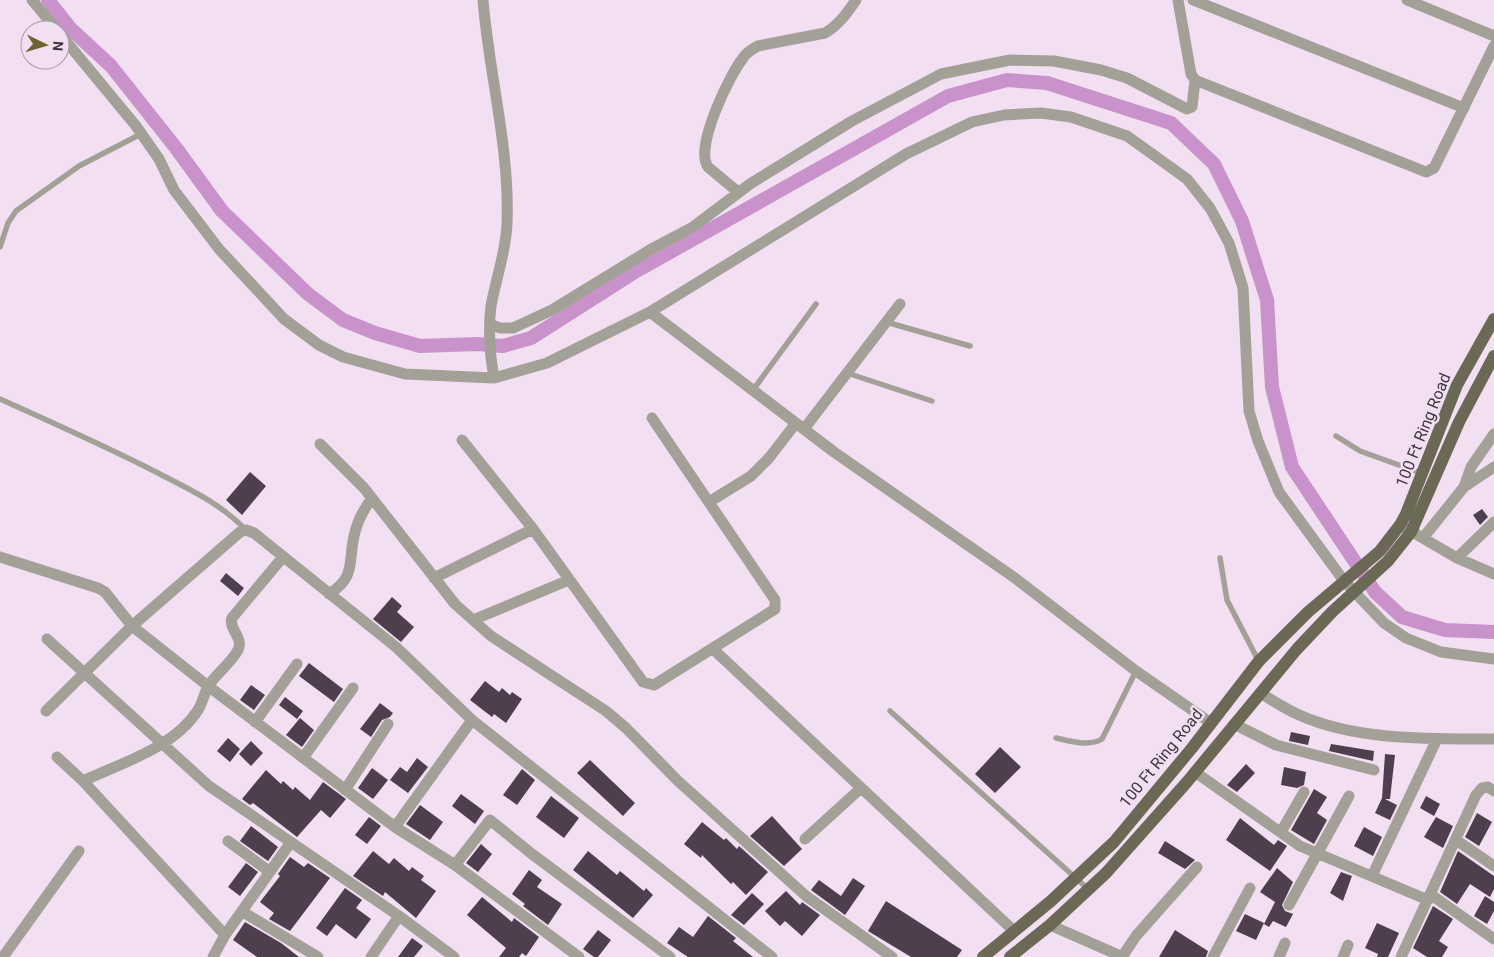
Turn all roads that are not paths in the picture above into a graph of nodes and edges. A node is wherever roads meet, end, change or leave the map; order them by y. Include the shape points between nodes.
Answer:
1 (32, 0) edge
2 (483, 0) edge
3 (856, 0) edge
4 (1178, 0) edge
5 (1192, 0) edge
6 (1407, 0) edge
7 (49, 20) edge
8 (1494, 36) edge
9 (70, 46) edge
10 (1494, 46) edge
11 (1195, 80) junction
12 (1464, 108) junction
13 (141, 134) junction
14 (738, 192) junction
15 (0, 247) edge
16 (816, 304) dead end
17 (900, 304) dead end
18 (650, 312) junction
19 (1494, 319) edge
20 (886, 322) junction
21 (490, 329) junction
22 (970, 346) dead end
23 (1494, 356) edge
24 (493, 373) junction
25 (847, 373) junction
26 (753, 390) junction
27 (0, 399) edge
28 (932, 401) dead end
29 (652, 418) dead end
30 (800, 426) junction
31 (1494, 434) edge
32 (1336, 436) dead end
33 (462, 440) dead end
34 (320, 444) dead end
35 (1494, 466) edge
36 (1421, 473) junction
37 (1464, 487) junction
38 (372, 498) junction
39 (709, 502) junction
40 (1494, 522) edge
41 (246, 530) junction
42 (533, 530) junction
43 (1411, 532) junction
44 (0, 557) edge
45 (284, 557) junction
46 (1220, 558) dead end
47 (1457, 558) junction
48 (1494, 574) edge
49 (434, 578) junction
50 (569, 580) junction
51 (1344, 581) junction
52 (1358, 588) junction
53 (329, 594) junction
54 (473, 620) junction
55 (132, 626) junction
56 (47, 639) dead end
57 (713, 649) junction
58 (1494, 659) edge
59 (1258, 661) junction
60 (298, 664) dead end
61 (1136, 671) junction
62 (84, 674) junction
63 (208, 686) junction
64 (354, 688) dead end
65 (1260, 693) junction
66 (890, 711) dead end
67 (46, 712) dead end
68 (472, 720) junction
69 (255, 722) junction
70 (1211, 723) junction
71 (388, 724) dead end
72 (1234, 724) junction
73 (1056, 738) dead end
74 (1437, 739) junction
75 (1494, 739) edge
76 (163, 743) junction
77 (58, 757) dead end
78 (303, 758) junction
79 (1374, 770) dead end
80 (1195, 772) junction
81 (83, 780) junction
82 (861, 788) junction
83 (344, 790) junction
84 (1494, 791) edge
85 (1304, 792) dead end
86 (1349, 796) dead end
87 (395, 827) junction
88 (1281, 832) junction
89 (805, 840) dead end
90 (1456, 840) junction
91 (228, 841) dead end
92 (291, 842) junction
93 (80, 851) dead end
94 (1316, 853) junction
95 (456, 865) junction
96 (1494, 866) edge
97 (1197, 867) dead end
98 (270, 872) junction
99 (1372, 876) junction
100 (1076, 878) junction
101 (1250, 888) dead end
102 (1088, 890) junction
103 (1429, 897) junction
104 (1289, 905) dead end
105 (243, 912) junction
106 (399, 916) junction
107 (1050, 925) junction
108 (1014, 931) junction
109 (225, 935) junction
110 (1494, 939) edge
111 (1285, 943) dead end
112 (1348, 945) dead end
113 (1120, 956) edge
114 (3, 957) edge
115 (213, 957) edge
116 (318, 957) edge
117 (371, 957) edge
118 (454, 957) edge
119 (579, 957) edge
120 (670, 957) edge
121 (772, 957) edge
122 (892, 957) edge
123 (983, 957) edge
124 (1011, 957) edge
125 (1213, 957) edge
126 (1279, 957) edge
127 (1343, 957) edge
128 (1401, 957) edge

1 - 7 street
2 - 21 street via 506,172 506,234
3 - 14 street via 834,29 758,46 742,59 715,110 703,154 708,167
4 - 11 street via 1191,74
5 - 12 street
6 - 8 street
9 - 13 street
10 - 12 street
11 - 12 street via 1426,172 1434,168
11 - 14 street via 1192,107 1187,109 1128,78 1101,70 1029,60 964,68 941,74 912,88
13 - 15 lane via 79,166 16,210
13 - 24 street via 159,159 174,190 219,250 284,319 319,344 343,357 405,374
14 - 21 street via 693,227 652,248 552,310 513,328
16 - 26 lane
17 - 20 street
18 - 24 street via 547,363
18 - 26 street
18 - 51 street via 906,154 972,122 1004,115 1041,113 1071,117 1126,136 1187,179 1210,208 1229,244 1243,288 1249,411 1258,441 1279,492
19 - 36 main road, 100 Ft Ring Road via 1457,385
20 - 22 lane
20 - 25 street
21 - 24 street
23 - 43 main road, 100 Ft Ring Road via 1459,422
25 - 28 lane
25 - 30 street
26 - 30 street
27 - 41 lane via 210,499
29 - 39 street
30 - 39 street via 751,476
30 - 61 street via 1015,578
31 - 37 street via 1471,467
32 - 36 lane via 1360,451
33 - 42 street
34 - 38 street
35 - 37 street
36 - 43 main road, 100 Ft Ring Road
37 - 43 street
38 - 49 street
38 - 53 street via 363,510 354,536 348,576 342,586
39 - 57 street via 776,600 775,609
40 - 47 street
41 - 45 street
41 - 55 street
42 - 49 street
42 - 50 street
43 - 47 street
43 - 51 main road, 100 Ft Ring Road via 1380,551
43 - 52 main road, 100 Ft Ring Road via 1388,561
44 - 55 street via 98,588 105,592
45 - 53 street
45 - 63 street via 232,618 232,626 239,638 238,649
46 - 59 lane via 1227,600
47 - 48 street
49 - 54 street
50 - 54 street
50 - 57 street via 648,685 654,686
51 - 52 street
51 - 59 main road, 100 Ft Ring Road
52 - 58 street via 1384,623 1406,638 1440,652
52 - 65 main road, 100 Ft Ring Road via 1297,649
53 - 68 street via 396,648
54 - 122 street via 491,636 606,711 806,896
55 - 62 street
55 - 63 street
56 - 62 street
57 - 82 street
59 - 70 main road, 100 Ft Ring Road
60 - 69 street
61 - 70 street
61 - 73 lane via 1102,739 1088,743
62 - 67 street
62 - 76 street
63 - 69 street
63 - 76 street via 198,710
64 - 78 street
65 - 72 main road, 100 Ft Ring Road
65 - 74 street via 1298,714 1339,728
66 - 100 lane
68 - 87 street
68 - 121 street
69 - 78 street
70 - 100 main road, 100 Ft Ring Road via 1114,842
71 - 83 street
72 - 79 street via 1276,745
72 - 80 main road, 100 Ft Ring Road
74 - 75 street
74 - 99 street
76 - 81 street
76 - 92 street via 209,786
77 - 81 street
78 - 83 street
80 - 88 street
80 - 102 main road, 100 Ft Ring Road
81 - 109 street
82 - 89 street
82 - 108 street
83 - 87 street
84 - 90 street via 1488,787 1479,791
85 - 88 street
86 - 94 street
87 - 95 street
88 - 94 street
90 - 96 street
90 - 103 street
91 - 98 street
92 - 98 street
92 - 106 street
93 - 114 street
94 - 99 street
94 - 104 street
95 - 119 street
95 - 120 street via 490,820
97 - 113 street
98 - 105 street
99 - 103 street
100 - 102 lane
100 - 108 main road, 100 Ft Ring Road
101 - 125 street
102 - 107 main road, 100 Ft Ring Road
103 - 110 street
103 - 128 street
105 - 109 street
105 - 116 street
106 - 117 street
106 - 118 street
107 - 113 street
107 - 124 main road, 100 Ft Ring Road
108 - 123 main road, 100 Ft Ring Road
109 - 115 street
111 - 126 street
112 - 127 street

